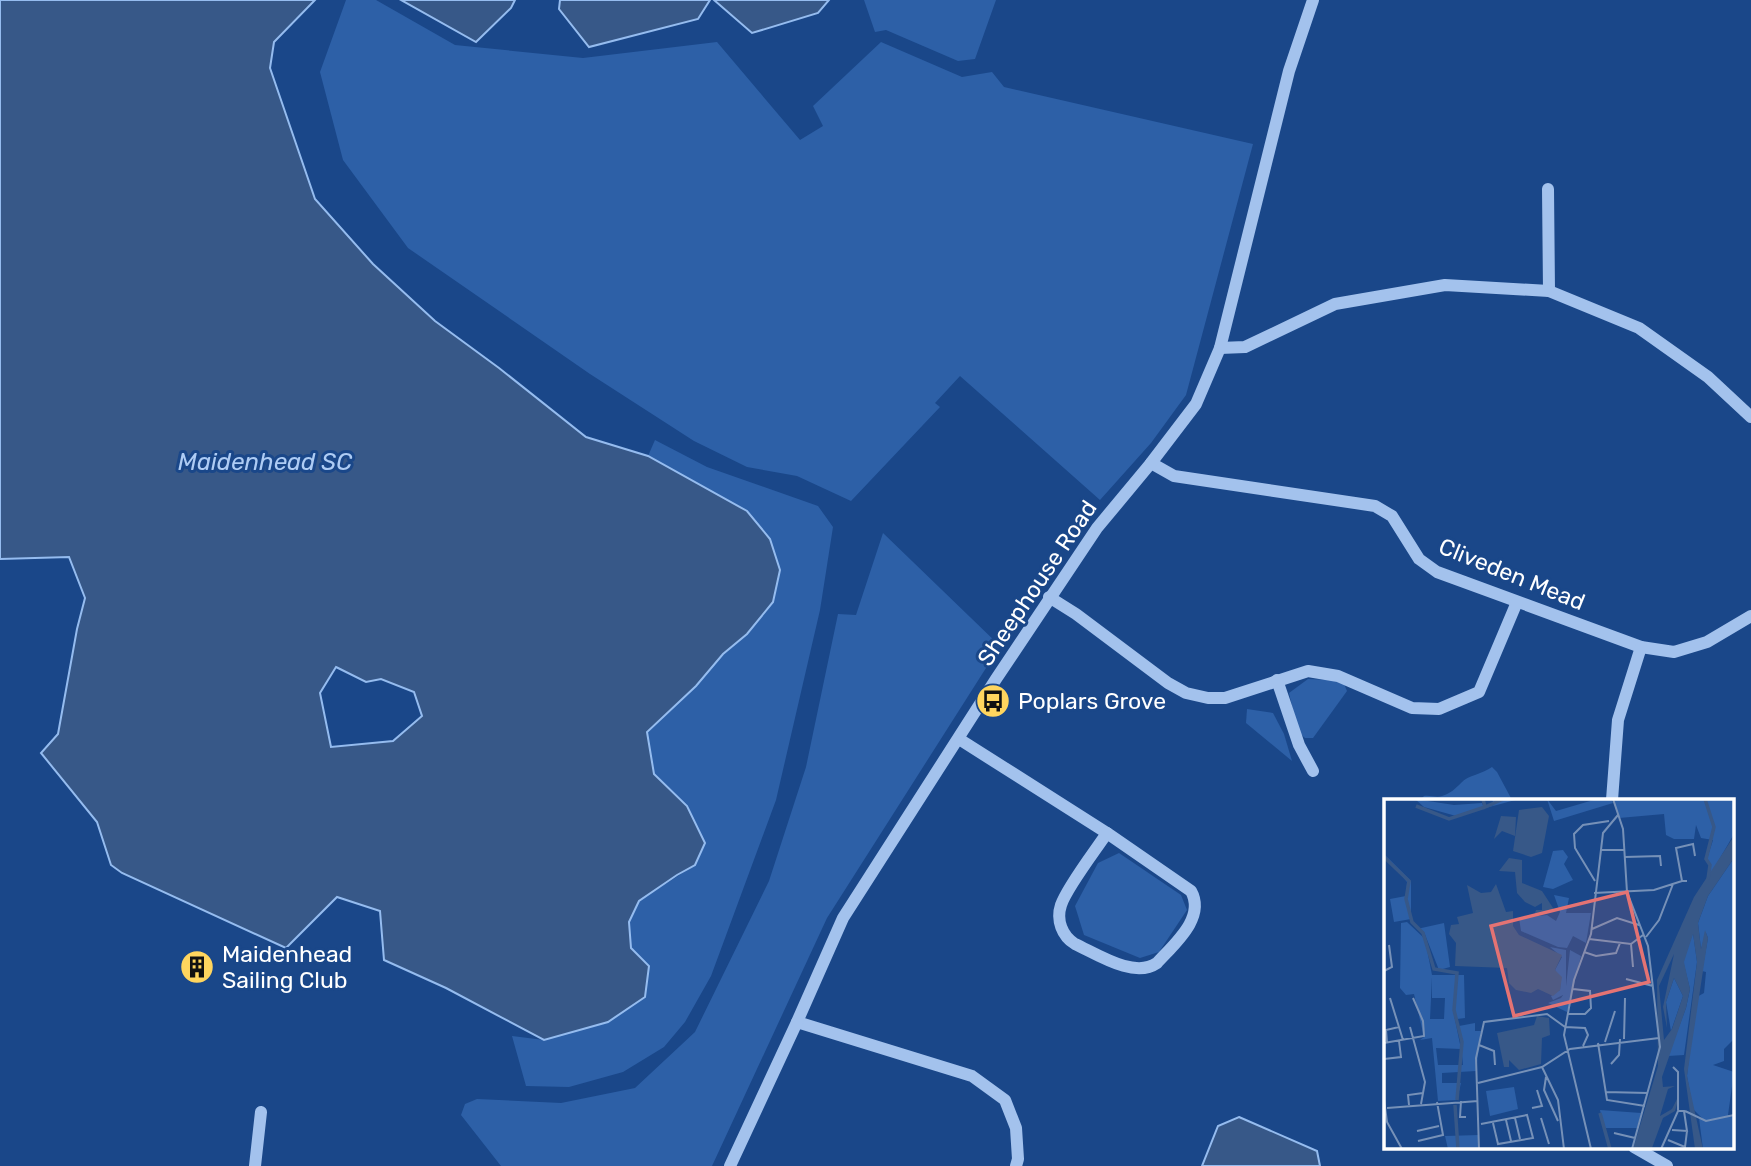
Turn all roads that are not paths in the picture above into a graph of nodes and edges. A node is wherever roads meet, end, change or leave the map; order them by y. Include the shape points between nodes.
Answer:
1 (1312, 0) edge
2 (1548, 189) dead end
3 (1549, 291) junction
4 (1220, 348) junction
5 (1751, 417) edge
6 (1151, 463) junction
7 (1049, 597) junction
8 (1517, 602) junction
9 (1751, 616) edge
10 (1641, 647) junction
11 (1277, 680) junction
12 (960, 739) junction
13 (1313, 771) dead end
14 (1612, 799) edge
15 (1107, 833) junction
16 (797, 1022) junction
17 (261, 1112) dead end
18 (1636, 1148) edge
19 (255, 1166) edge
20 (730, 1166) edge
21 (1016, 1166) edge
22 (1667, 1166) edge

1 - 4 street, Sheephouse Road via 1289,71
2 - 3 street
3 - 4 street via 1445,285 1362,299 1335,304 1245,347
3 - 5 street via 1639,328 1708,377
4 - 6 street, Sheephouse Road via 1196,404
6 - 7 street, Sheephouse Road via 1097,528
6 - 8 street, Cliveden Mead via 1174,476 1375,506 1392,516 1419,559 1437,572
7 - 11 street via 1186,693 1225,698
7 - 12 street, Sheephouse Road
8 - 10 street, Cliveden Mead
8 - 11 street via 1479,692 1439,709 1412,708 1338,676 1308,671
9 - 10 street, Cliveden Mead via 1707,642 1674,652
10 - 14 street via 1618,720
11 - 13 street
12 - 15 street
12 - 16 street, Sheephouse Road via 843,918
15 - 15 street via 1194,896 1194,917 1151,968 1127,966 1075,944 1061,926 1061,902
16 - 20 street, Sheephouse Road
16 - 21 street via 972,1076 1005,1100 1016,1128
17 - 19 street
18 - 22 street

